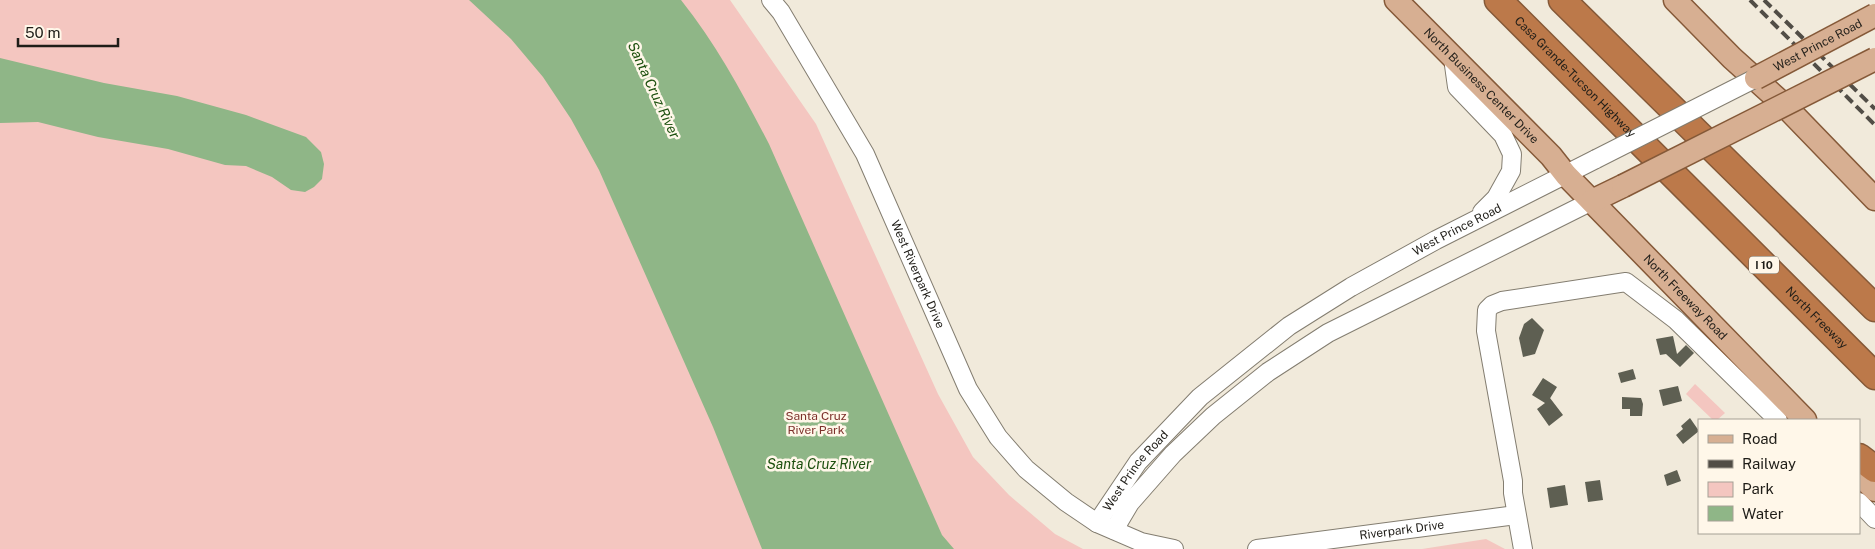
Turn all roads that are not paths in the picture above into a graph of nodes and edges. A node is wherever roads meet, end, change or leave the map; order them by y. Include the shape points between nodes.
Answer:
1 (770, 0) edge
2 (1396, 0) edge
3 (1498, 0) edge
4 (1562, 0) edge
5 (1675, 0) edge
6 (1875, 15) edge
7 (1453, 58) junction
8 (1875, 59) edge
9 (1756, 78) junction
10 (1783, 104) junction
11 (1652, 154) joint
12 (1566, 174) junction
13 (1875, 199) edge
14 (1592, 202) junction
15 (1471, 223) junction
16 (1875, 308) edge
17 (1875, 376) edge
18 (1777, 419) edge
19 (1804, 419) edge
20 (1860, 458) edge
21 (1875, 469) edge
22 (1860, 475) edge
23 (1875, 490) edge
24 (1860, 503) edge
25 (1516, 515) junction
26 (1875, 519) edge
27 (1098, 523) junction
28 (1114, 530) junction
29 (1174, 549) edge
30 (1257, 549) edge
31 (1522, 549) edge

1 - 27 street, West Riverpark Drive via 781,12 865,154 968,389 998,437 1047,488
2 - 7 main road, North Business Center Drive
3 - 11 highway, Casa Grande-Tucson Highway / I 10
4 - 16 highway
5 - 9 main road
6 - 9 main road, West Prince Road, bridge
7 - 12 main road, North Business Center Drive
7 - 15 street via 1457,87 1503,135 1512,154 1510,171 1496,198
8 - 10 main road, West Prince Road, bridge
9 - 10 main road
9 - 12 street, West Prince Road, bridge
10 - 13 main road
10 - 14 main road, West Prince Road, bridge
11 - 17 highway, North Freeway / I 10
12 - 14 main road, North Freeway Road
12 - 15 street, West Prince Road
14 - 19 main road, North Freeway Road
14 - 28 street, West Prince Road via 1328,332 1268,372 1213,416 1173,454 1130,502
15 - 27 street, West Prince Road via 1304,316 1200,397 1138,462
18 - 25 street via 1676,320 1626,282 1502,301 1487,310 1486,331 1513,481
20 - 21 highway
22 - 23 main road
24 - 26 street
25 - 30 street, Riverpark Drive
25 - 31 street
27 - 28 street
28 - 29 street via 1141,542

